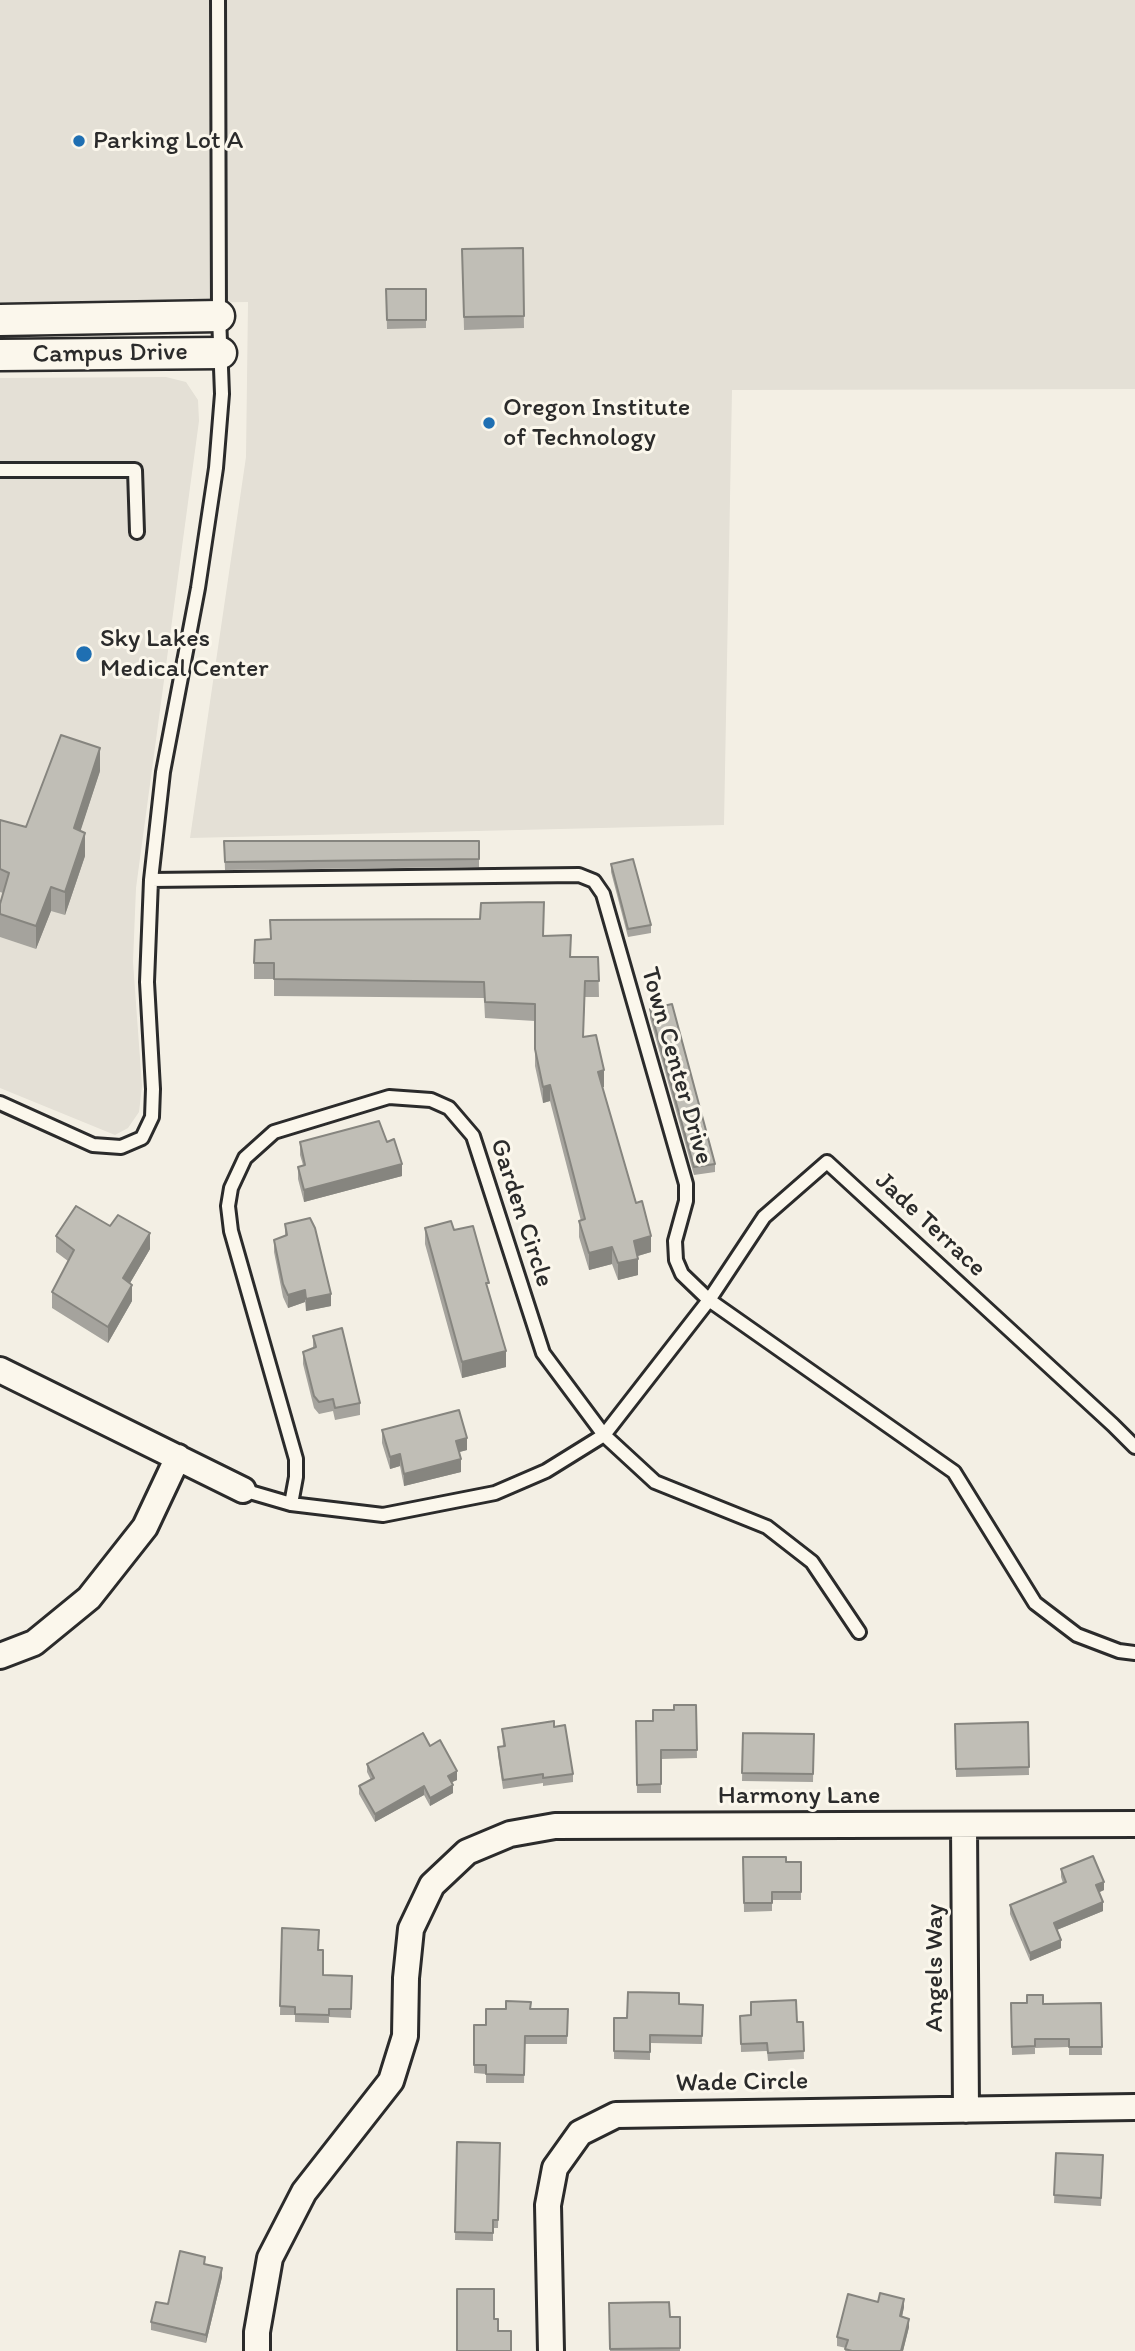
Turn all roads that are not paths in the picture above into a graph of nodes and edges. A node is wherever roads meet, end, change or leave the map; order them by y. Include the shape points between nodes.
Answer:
1 (218, 0) edge
2 (219, 316) junction
3 (0, 320) edge
4 (221, 353) junction
5 (0, 355) edge
6 (0, 471) edge
7 (138, 532) dead end
8 (151, 880) junction
9 (0, 1103) edge
10 (709, 1300) junction
11 (0, 1370) edge
12 (604, 1436) junction
13 (1135, 1447) edge
14 (178, 1457) junction
15 (243, 1490) joint
16 (291, 1504) junction
17 (859, 1632) dead end
18 (1135, 1653) edge
19 (0, 1656) edge
20 (1135, 1824) edge
21 (964, 1826) junction
22 (1135, 2107) edge
23 (966, 2110) junction
24 (257, 2351) edge
25 (551, 2351) edge

1 - 2 lane
2 - 3 street, Campus Drive
2 - 4 lane
4 - 5 street, Campus Drive
4 - 8 lane via 216,468 163,772
6 - 7 lane via 135,470
8 - 9 lane via 147,982 153,1089 152,1117 142,1138 121,1147 93,1145
8 - 10 lane, Town Center Drive via 579,875 594,881 603,894 686,1184 676,1260 682,1274
10 - 12 lane
10 - 13 lane, Jade Terrace via 764,1217 827,1162
10 - 18 lane, Town Center Drive via 954,1472 1035,1603 1077,1635
11 - 14 street
12 - 16 lane via 546,1471 495,1493 383,1515
12 - 16 lane, Garden Circle via 543,1353 473,1136 449,1108 431,1100 390,1097 274,1132 245,1158 231,1188 231,1231 296,1459
12 - 17 lane, Garden Circle via 655,1482 767,1527 812,1562
14 - 15 street
14 - 19 street via 145,1527 89,1598 34,1643
15 - 16 lane
20 - 21 street, Harmony Lane
21 - 23 street, Angels Way
21 - 24 street, Harmony Lane via 555,1826 510,1834 467,1852 432,1885 411,1930 405,2036 391,2081 304,2192 270,2258
22 - 23 street, Wade Circle
23 - 25 street, Wade Circle via 617,2115 580,2133 555,2168 548,2205

